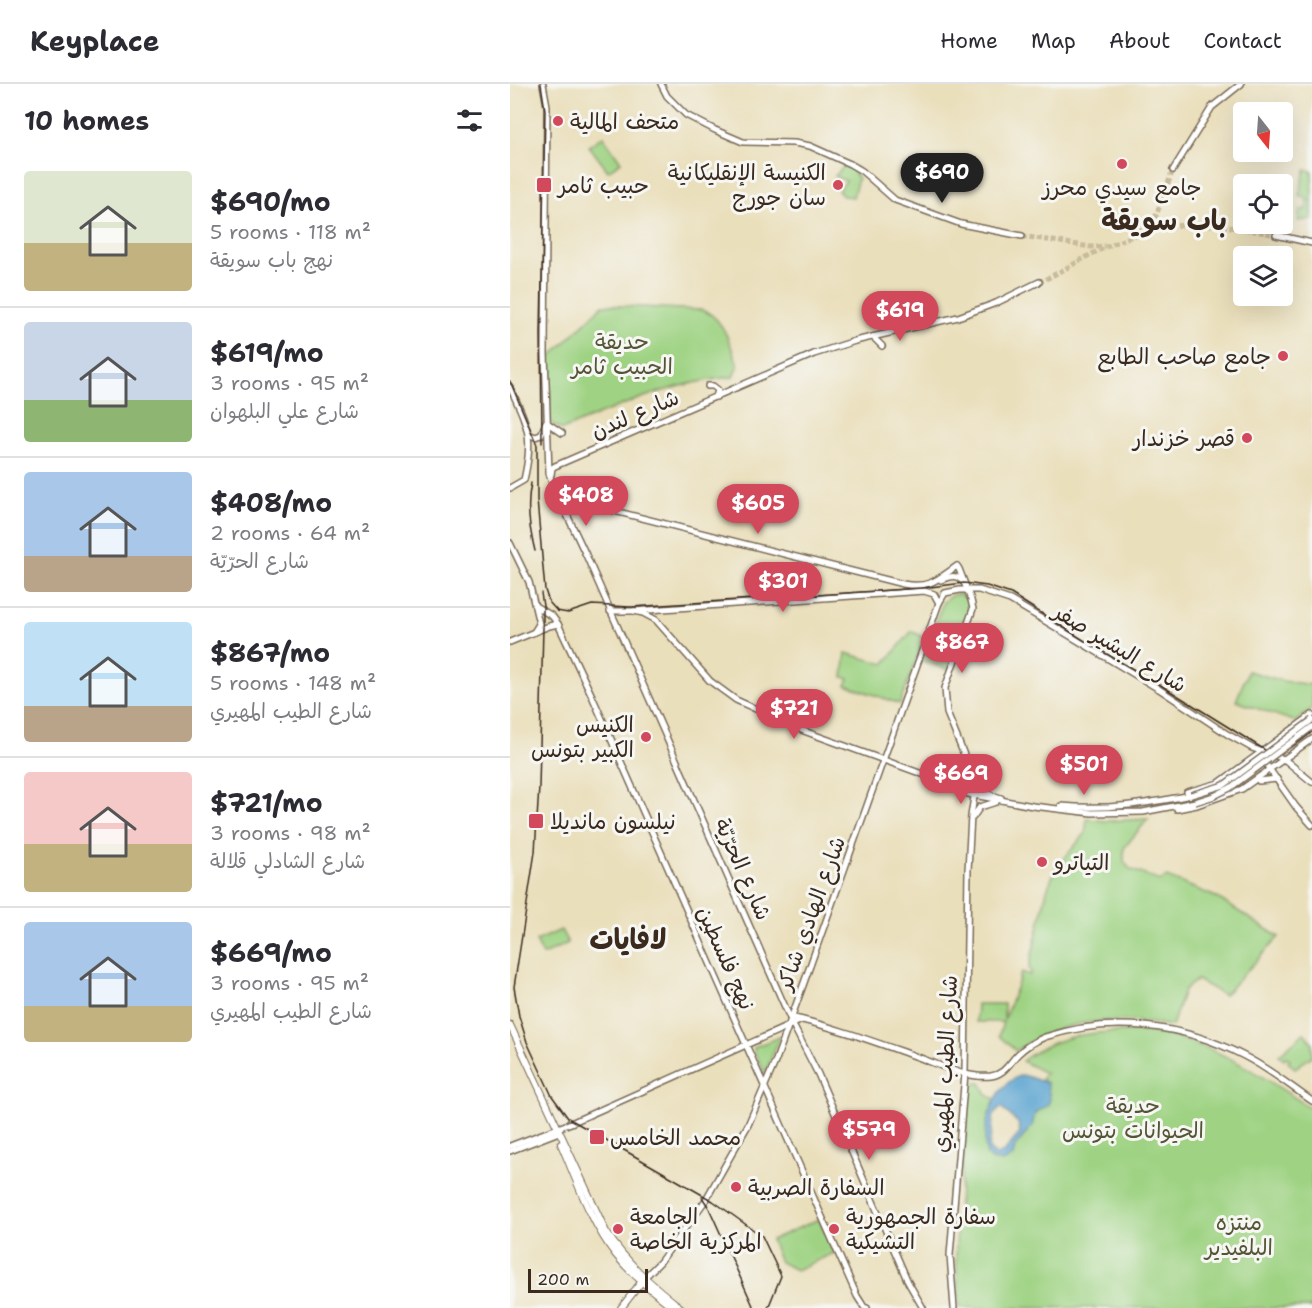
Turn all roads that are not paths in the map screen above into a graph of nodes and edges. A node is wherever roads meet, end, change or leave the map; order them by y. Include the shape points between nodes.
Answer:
1 (543, 84) edge
2 (662, 84) edge
3 (1241, 84) edge
4 (1173, 170) tunnel mouth
5 (1277, 235) tunnel mouth
6 (1022, 236) tunnel mouth
7 (1312, 243) edge
8 (1039, 282) tunnel mouth
9 (883, 334) junction
10 (873, 337) junction
11 (708, 386) dead end
12 (510, 387) edge
13 (716, 397) junction
14 (546, 422) junction
15 (562, 433) dead end
16 (529, 434) junction
17 (510, 488) edge
18 (555, 490) junction
19 (559, 497) junction
20 (510, 543) edge
21 (937, 581) junction
22 (965, 586) junction
23 (939, 603) junction
24 (535, 606) junction
25 (610, 610) junction
26 (631, 611) junction
27 (558, 623) junction
28 (617, 627) junction
29 (534, 632) junction
30 (510, 642) edge
31 (1312, 715) edge
32 (1312, 720) edge
33 (1312, 727) edge
34 (1312, 739) edge
35 (1260, 753) junction
36 (1284, 759) junction
37 (883, 760) junction
38 (1271, 770) junction
39 (1277, 779) junction
40 (1254, 782) junction
41 (1312, 782) edge
42 (975, 793) junction
43 (1001, 801) junction
44 (1139, 805) junction
45 (1143, 812) junction
46 (971, 822) junction
47 (1312, 825) edge
48 (790, 1017) junction
49 (802, 1020) junction
50 (510, 1025) edge
51 (791, 1026) junction
52 (510, 1035) edge
53 (746, 1044) junction
54 (965, 1073) junction
55 (764, 1087) junction
56 (1312, 1101) edge
57 (557, 1131) junction
58 (510, 1146) edge
59 (510, 1151) edge
60 (645, 1278) junction
61 (865, 1307) edge
62 (953, 1307) edge
63 (621, 1308) edge
64 (674, 1308) edge
65 (681, 1308) edge
66 (922, 1308) edge

1 - 14 main road, شارع الحرّيّة via 547,116
2 - 6 main road via 667,96 686,115 743,142 810,146 841,158 906,205 967,226
3 - 4 main road via 1212,107
5 - 7 main road
8 - 9 main road via 958,317
9 - 10 main road
9 - 10 main road via 882,346
10 - 13 main road, شارع لندن via 814,354
11 - 13 main road via 718,390
12 - 16 main road
13 - 18 main road, شارع لندن via 555,466 551,472
14 - 15 main road
14 - 16 main road via 541,435
14 - 18 main road, شارع الحرّيّة via 549,473
16 - 17 main road via 524,480
18 - 19 main road, شارع الحرّيّة
19 - 21 main road, شارع البشير صفر via 903,584
19 - 25 main road, شارع الحرّيّة
20 - 24 main road via 525,570
21 - 22 main road, شارع البشير صفر via 953,576
21 - 22 main road, شارع الطيب المهيري via 957,566
22 - 23 main road via 945,593
22 - 35 main road, شارع البشير صفر via 1010,600
22 - 42 main road, شارع الطيب المهيري via 973,611 945,687 945,699
23 - 26 main road via 934,594 924,591
23 - 37 main road, شارع الهادي شاكر
24 - 27 main road
24 - 29 main road via 539,624
25 - 26 main road
25 - 28 main road, شارع الحرّيّة
26 - 28 main road via 620,615
26 - 37 main road via 656,620 722,692 795,728
27 - 29 main road
27 - 53 main road, نهج فلسطين
28 - 48 main road, شارع الحرّيّة
29 - 30 main road
31 - 35 main road
32 - 44 main road, bridge via 1224,785
33 - 45 main road, bridge via 1230,788 1195,802
34 - 36 main road
35 - 36 main road, شارع البشير صفر
35 - 38 main road
35 - 44 main road via 1216,784
36 - 38 main road
36 - 41 main road
37 - 42 main road
37 - 48 main road, شارع الهادي شاكر
38 - 39 main road
38 - 40 main road
39 - 40 main road
39 - 47 main road
40 - 45 main road via 1197,805
42 - 43 main road
42 - 44 main road via 1061,807
42 - 46 main road, شارع الطيب المهيري
43 - 45 main road via 1068,811
43 - 46 main road via 980,807
46 - 54 main road, شارع الطيب المهيري
48 - 49 main road
48 - 51 main road, شارع الحرّيّة
49 - 51 main road
49 - 54 main road
50 - 57 main road
51 - 53 main road
51 - 55 main road
51 - 66 main road, شارع الحرّيّة via 818,1074
52 - 57 main road
53 - 55 main road, نهج فلسطين
53 - 57 main road
54 - 56 main road via 990,1076 1005,1070 1025,1048 1068,1031 1097,1026 1148,1026 1225,1046
54 - 62 main road, شارع الطيب المهيري via 951,1224
55 - 60 main road via 741,1140 705,1201
55 - 61 main road, نهج فلسطين
57 - 58 main road
57 - 59 main road
57 - 60 main road via 602,1235 618,1257
60 - 63 main road
60 - 64 main road
60 - 65 main road

